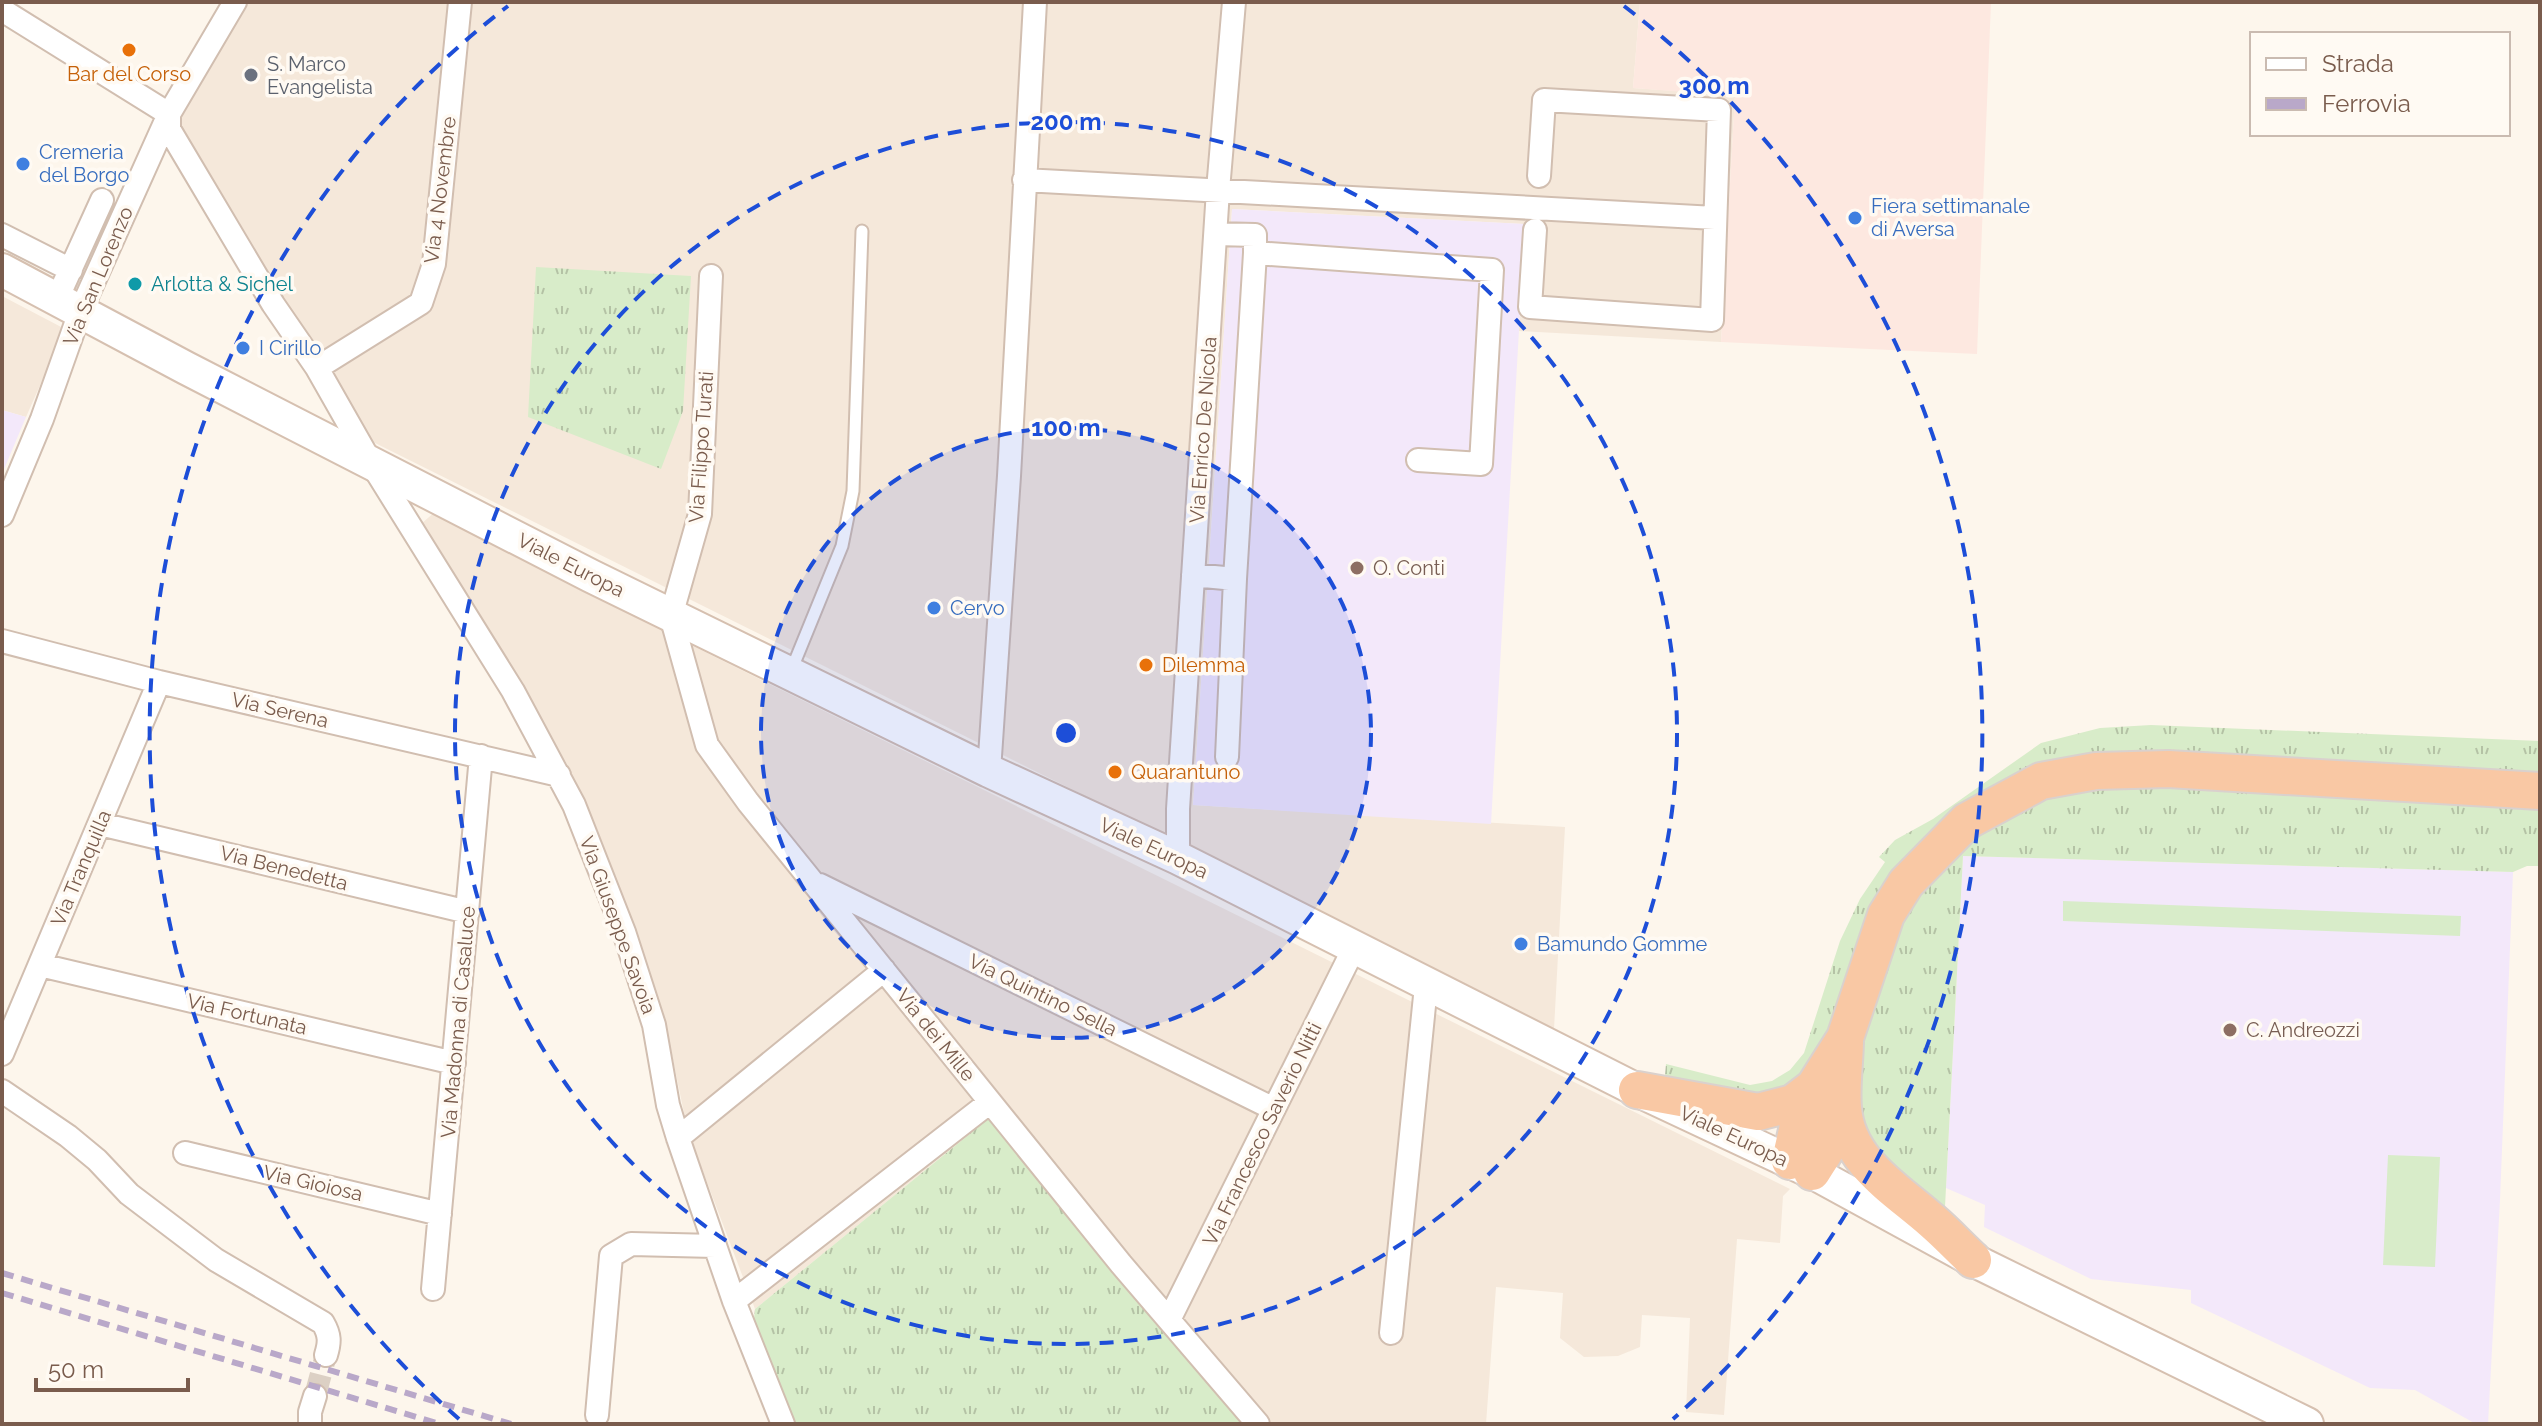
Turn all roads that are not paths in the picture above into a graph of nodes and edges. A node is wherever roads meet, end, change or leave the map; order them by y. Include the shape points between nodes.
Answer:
1 (235, 2) edge
2 (460, 2) edge
3 (1035, 2) edge
4 (1234, 2) edge
5 (2, 10) edge
6 (169, 114) junction
7 (1539, 176) dead end
8 (1024, 180) junction
9 (1218, 190) junction
10 (102, 200) dead end
11 (1715, 218) junction
12 (1535, 230) dead end
13 (862, 231) dead end
14 (1216, 234) junction
15 (2, 235) edge
16 (1255, 253) junction
17 (2, 270) edge
18 (71, 270) junction
19 (711, 276) dead end
20 (69, 305) junction
21 (317, 368) junction
22 (1418, 460) dead end
23 (371, 463) junction
24 (2, 515) edge
25 (1193, 575) junction
26 (1235, 579) junction
27 (671, 616) junction
28 (2, 641) edge
29 (789, 674) junction
30 (159, 682) junction
31 (481, 756) junction
32 (1227, 757) dead end
33 (989, 771) junction
34 (559, 775) junction
35 (2540, 791) edge
36 (100, 824) junction
37 (1178, 858) junction
38 (812, 881) junction
39 (468, 912) junction
40 (1354, 948) junction
41 (40, 965) junction
42 (884, 970) junction
43 (1426, 986) junction
44 (1845, 1038) junction
45 (2, 1054) edge
46 (454, 1063) junction
47 (1814, 1087) junction
48 (1637, 1090) junction
49 (2, 1091) edge
50 (990, 1102) junction
51 (1843, 1108) junction
52 (1274, 1109) junction
53 (678, 1138) junction
54 (185, 1153) dead end
55 (1801, 1166) junction
56 (440, 1214) junction
57 (715, 1246) junction
58 (1973, 1260) junction
59 (433, 1289) dead end
60 (734, 1301) junction
61 (1169, 1320) junction
62 (1391, 1333) dead end
63 (326, 1355) tunnel mouth
64 (315, 1396) tunnel mouth
65 (597, 1415) dead end
66 (310, 1424) edge
67 (783, 1424) edge
68 (1258, 1424) edge
69 (2307, 1424) edge

1 - 6 street, Via San Lorenzo
2 - 21 street, Via 4 Novembre via 434,264 421,303
3 - 8 street
4 - 9 street, Via Enrico De Nicola
5 - 6 street
6 - 20 street, Via San Lorenzo
6 - 21 street, Via Giuseppe Savoia via 169,129
7 - 11 street via 1544,100 1719,110
8 - 9 street
8 - 33 street
9 - 11 street
9 - 14 street, Via Enrico De Nicola
10 - 18 street
11 - 12 street via 1712,320 1530,307
13 - 29 lane via 853,491 842,546
14 - 16 street via 1255,235
14 - 25 street, Via Enrico De Nicola
15 - 18 street
16 - 22 street via 1492,270 1481,464
16 - 26 street
17 - 20 main road, Viale Europa
18 - 20 street
19 - 27 street, Via Filippo Turati via 700,514
20 - 23 main road, Viale Europa
20 - 24 street, Via San Lorenzo via 42,419
21 - 23 street, Via Giuseppe Savoia
23 - 27 main road, Viale Europa
23 - 34 street, Via Giuseppe Savoia
25 - 26 street
25 - 37 street, Via Enrico De Nicola
26 - 32 street
27 - 29 main road, Viale Europa
27 - 38 street, Via dei Mille via 707,745
28 - 30 street, Via Serena
29 - 33 main road, Viale Europa
30 - 31 street, Via Serena
30 - 36 street, Via Tranquilla
31 - 34 street, Via Serena
31 - 39 street, Via Madonna di Casaluce
33 - 37 main road, Viale Europa
34 - 53 street, Via Giuseppe Savoia via 624,932 654,1025
35 - 44 highway via 2168,769 2096,771 2041,781 1967,821 1906,883 1886,915
36 - 39 street, Via Benedetta
36 - 41 street, Via Tranquilla
37 - 40 main road, Viale Europa
38 - 42 street, Via dei Mille
38 - 52 street, Via Quintino Sella
39 - 46 street, Via Madonna di Casaluce
40 - 43 main road, Viale Europa
40 - 52 street, Via Francesco Saverio Nitti
41 - 45 street, Via Tranquilla
41 - 46 street, Via Fortunata
42 - 50 street, Via dei Mille
42 - 53 street
43 - 48 main road, Viale Europa
43 - 62 street
44 - 47 highway
44 - 51 highway
46 - 56 street, Via Madonna di Casaluce
47 - 48 highway via 1793,1103 1758,1112
47 - 55 highway via 1800,1117
48 - 55 main road, Viale Europa
49 - 63 street via 68,1136 129,1194 216,1260 323,1323 329,1332
50 - 60 street
50 - 61 street, Via dei Mille
51 - 55 highway via 1834,1134
51 - 58 highway via 1849,1136 1875,1173
52 - 61 street, Via Francesco Saverio Nitti
53 - 57 street, Via Giuseppe Savoia
54 - 56 street, Via Gioiosa
55 - 58 main road, Viale Europa
56 - 59 street, Via Madonna di Casaluce
57 - 60 street, Via Giuseppe Savoia
57 - 65 street via 631,1244 611,1256
58 - 69 main road, Viale Europa
60 - 67 street, Via Giuseppe Savoia
61 - 68 street, Via dei Mille
64 - 66 street

